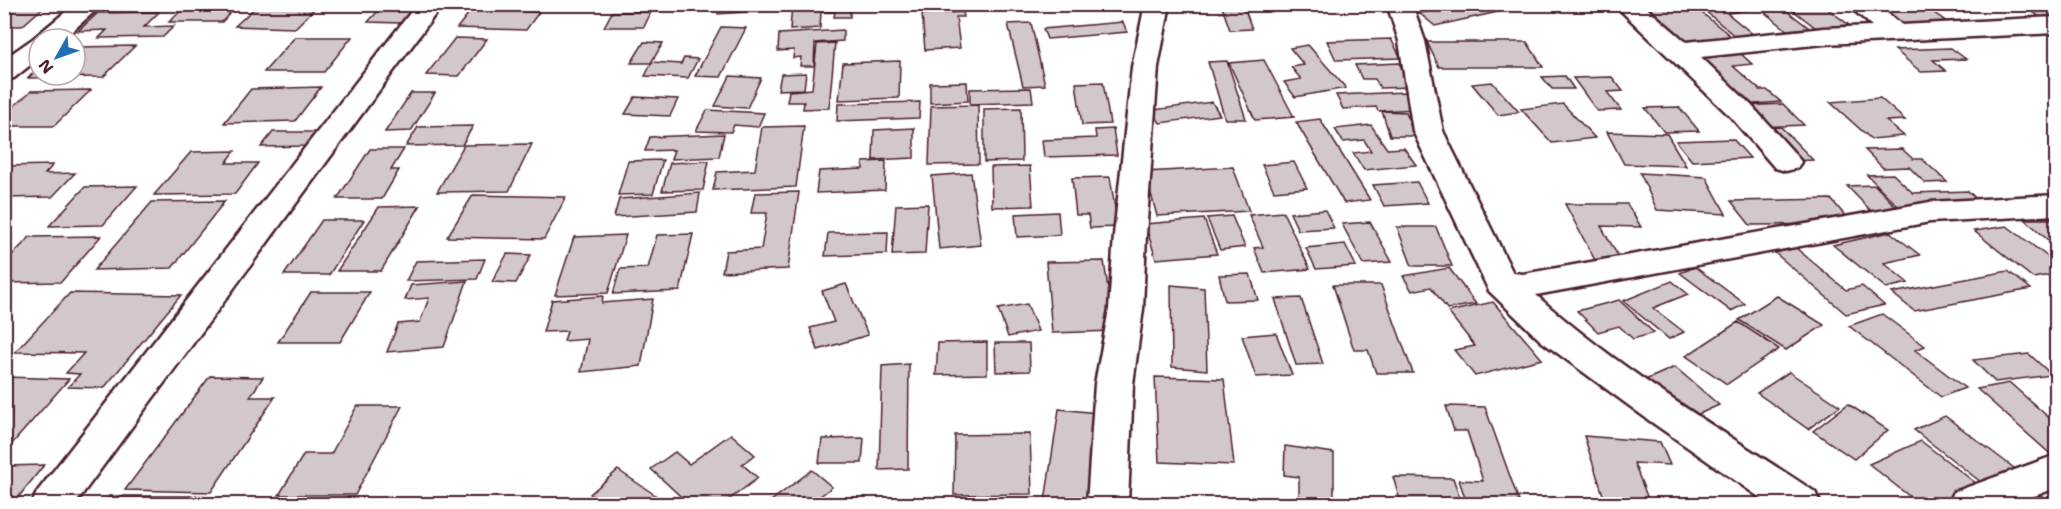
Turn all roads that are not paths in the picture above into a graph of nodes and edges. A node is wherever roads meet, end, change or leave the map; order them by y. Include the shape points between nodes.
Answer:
1 (91, 4) edge
2 (1158, 4) edge
3 (1399, 4) edge
4 (1626, 4) edge
5 (1859, 4) edge
6 (430, 5) edge
7 (2056, 24) edge
8 (61, 27) edge
9 (1896, 33) junction
10 (1680, 51) junction
11 (27, 54) edge
12 (4, 72) edge
13 (1786, 162) dead end
14 (2056, 205) edge
15 (1501, 283) junction
16 (2056, 471) edge
17 (52, 504) edge
18 (1107, 504) edge
19 (1800, 504) edge
20 (1969, 504) edge

1 - 8 street
2 - 18 street via 1145,67 1126,309 1114,384
3 - 15 street via 1412,41 1428,131
4 - 10 street
5 - 9 street
6 - 17 street
7 - 9 street
9 - 10 street
10 - 13 street
11 - 12 street
14 - 15 street via 1930,212 1523,286
15 - 19 street via 1554,332
16 - 20 street

